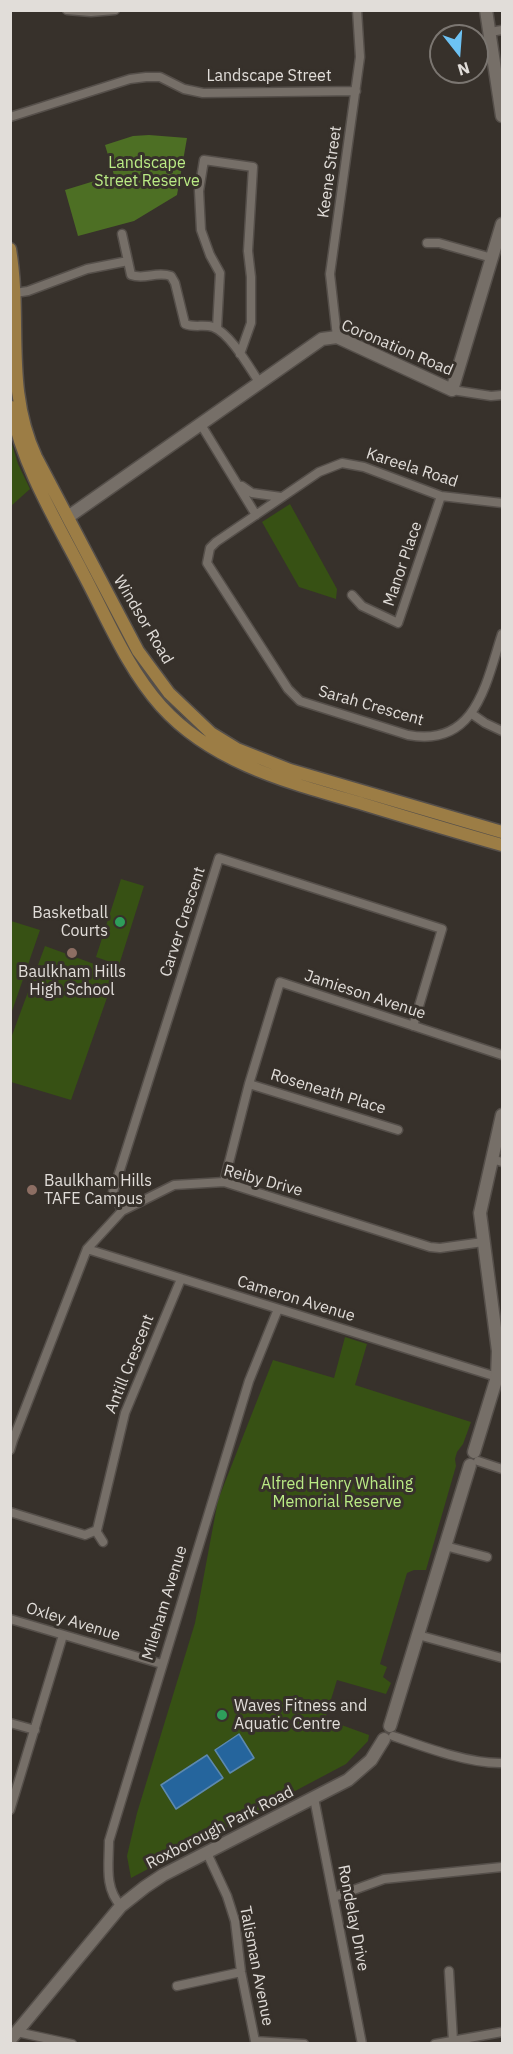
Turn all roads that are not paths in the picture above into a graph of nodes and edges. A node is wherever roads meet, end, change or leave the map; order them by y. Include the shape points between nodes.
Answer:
1 (67, 10) edge
2 (115, 10) edge
3 (357, 10) edge
4 (486, 10) edge
5 (502, 30) edge
6 (490, 32) junction
7 (356, 91) junction
8 (502, 116) edge
9 (10, 117) edge
10 (502, 224) edge
11 (122, 234) dead end
12 (427, 243) dead end
13 (10, 249) edge
14 (492, 258) junction
15 (128, 261) junction
16 (15, 293) junction
17 (13, 312) edge
18 (217, 328) junction
19 (337, 337) junction
20 (240, 354) junction
21 (259, 382) junction
22 (452, 390) junction
23 (502, 395) edge
24 (10, 407) edge
25 (200, 423) junction
26 (239, 484) junction
27 (441, 496) junction
28 (281, 497) junction
29 (502, 503) edge
30 (256, 515) junction
31 (63, 520) junction
32 (352, 595) dead end
33 (502, 634) edge
34 (472, 714) junction
35 (502, 731) edge
36 (502, 832) edge
37 (502, 845) edge
38 (413, 1026) junction
39 (502, 1055) edge
40 (249, 1084) junction
41 (502, 1115) edge
42 (398, 1130) dead end
43 (497, 1161) edge
44 (224, 1182) junction
45 (123, 1211) junction
46 (483, 1242) junction
47 (87, 1249) junction
48 (181, 1280) junction
49 (278, 1309) junction
50 (497, 1377) junction
51 (10, 1450) edge
52 (474, 1459) junction
53 (502, 1469) edge
54 (10, 1512) edge
55 (96, 1532) junction
56 (103, 1542) dead end
57 (445, 1546) junction
58 (488, 1557) dead end
59 (10, 1619) edge
60 (63, 1635) junction
61 (418, 1635) junction
62 (502, 1658) edge
63 (162, 1664) junction
64 (10, 1723) edge
65 (35, 1730) junction
66 (389, 1734) junction
67 (502, 1763) edge
68 (314, 1798) junction
69 (10, 1810) edge
70 (207, 1853) junction
71 (502, 1867) edge
72 (334, 1896) junction
73 (121, 1906) junction
74 (449, 1971) dead end
75 (241, 1972) junction
76 (177, 1986) dead end
77 (502, 2032) edge
78 (14, 2036) edge
79 (453, 2041) junction
80 (72, 2043) edge
81 (303, 2043) edge
82 (362, 2043) edge
83 (435, 2043) edge

1 - 2 street
3 - 7 street, Keene Street via 360,57
4 - 6 street
5 - 6 street
6 - 8 street
7 - 9 street, Landscape Street via 203,93 160,77 146,77
7 - 19 street, Keene Street via 330,268
10 - 14 street, Coronation Road
11 - 15 street
12 - 14 street
13 - 16 main road, Windsor Road
14 - 22 street, Coronation Road
15 - 16 street via 87,269
15 - 18 street via 131,275 171,276 185,324
16 - 17 main road, Windsor Road
17 - 31 main road, Windsor Road via 22,421
18 - 20 street
18 - 20 street via 220,273 201,230 199,191 204,160 253,167 248,251 251,323
19 - 21 street, Coronation Road via 322,339
19 - 22 street, Coronation Road
20 - 21 street
21 - 25 street, Coronation Road
22 - 23 street
24 - 31 main road, Windsor Road via 25,458
25 - 26 street
25 - 31 street, Coronation Road
26 - 28 street via 252,493
26 - 30 street
27 - 28 street, Kareela Road via 364,466 342,463 319,472
27 - 29 street, Kareela Road
27 - 32 street, Manor Place via 398,623 363,606
28 - 30 street, Kareela Road
30 - 34 street, Sarah Crescent via 210,548 207,563 293,695 309,704 418,737 452,730
31 - 36 main road, Windsor Road via 138,651 169,693 211,733 237,749 290,770
31 - 37 main road, Windsor Road via 144,686 192,734 216,751 302,786
33 - 34 street, Sarah Crescent
34 - 35 street
38 - 39 street, Jamieson Avenue
38 - 40 street, Jamieson Avenue via 280,982
38 - 45 street, Carver Crescent via 442,929 219,858 113,1192
40 - 42 street, Roseneath Place
40 - 44 street, Jamieson Avenue
41 - 43 street, Roxborough Park Road
43 - 46 street, Roxborough Park Road via 480,1213
44 - 45 street, Reiby Drive via 174,1185
44 - 46 street, Reiby Drive via 430,1247
45 - 47 street, Reiby Drive
46 - 50 street, Roxborough Park Road via 498,1352
47 - 48 street, Cameron Avenue
47 - 51 street, Reiby Drive
48 - 49 street, Cameron Avenue
48 - 55 street, Antill Crescent via 125,1413
49 - 50 street, Cameron Avenue
49 - 63 street, Mileham Avenue via 249,1381
50 - 52 street, Roxborough Park Road
52 - 53 street
52 - 57 street, Roxborough Park Road
54 - 55 street via 85,1535
55 - 56 street
57 - 58 street
57 - 61 street, Roxborough Park Road
59 - 60 street, Oxley Avenue
60 - 63 street, Oxley Avenue
60 - 65 street
61 - 62 street
61 - 66 street, Roxborough Park Road
63 - 73 street, Mileham Avenue via 109,1841 109,1886
64 - 65 street
65 - 69 street
66 - 67 street via 451,1754
66 - 68 street, Roxborough Park Road via 356,1775
68 - 70 street, Roxborough Park Road
68 - 72 street, Rondelay Drive
70 - 73 street, Roxborough Park Road via 154,1880
70 - 75 street, Talisman Avenue via 235,1921
71 - 72 street via 384,1880
72 - 82 street, Rondelay Drive
73 - 78 street, Roxborough Park Road
74 - 79 street
75 - 76 street
75 - 81 street, Talisman Avenue via 255,2041
77 - 79 street
78 - 80 street
79 - 83 street

